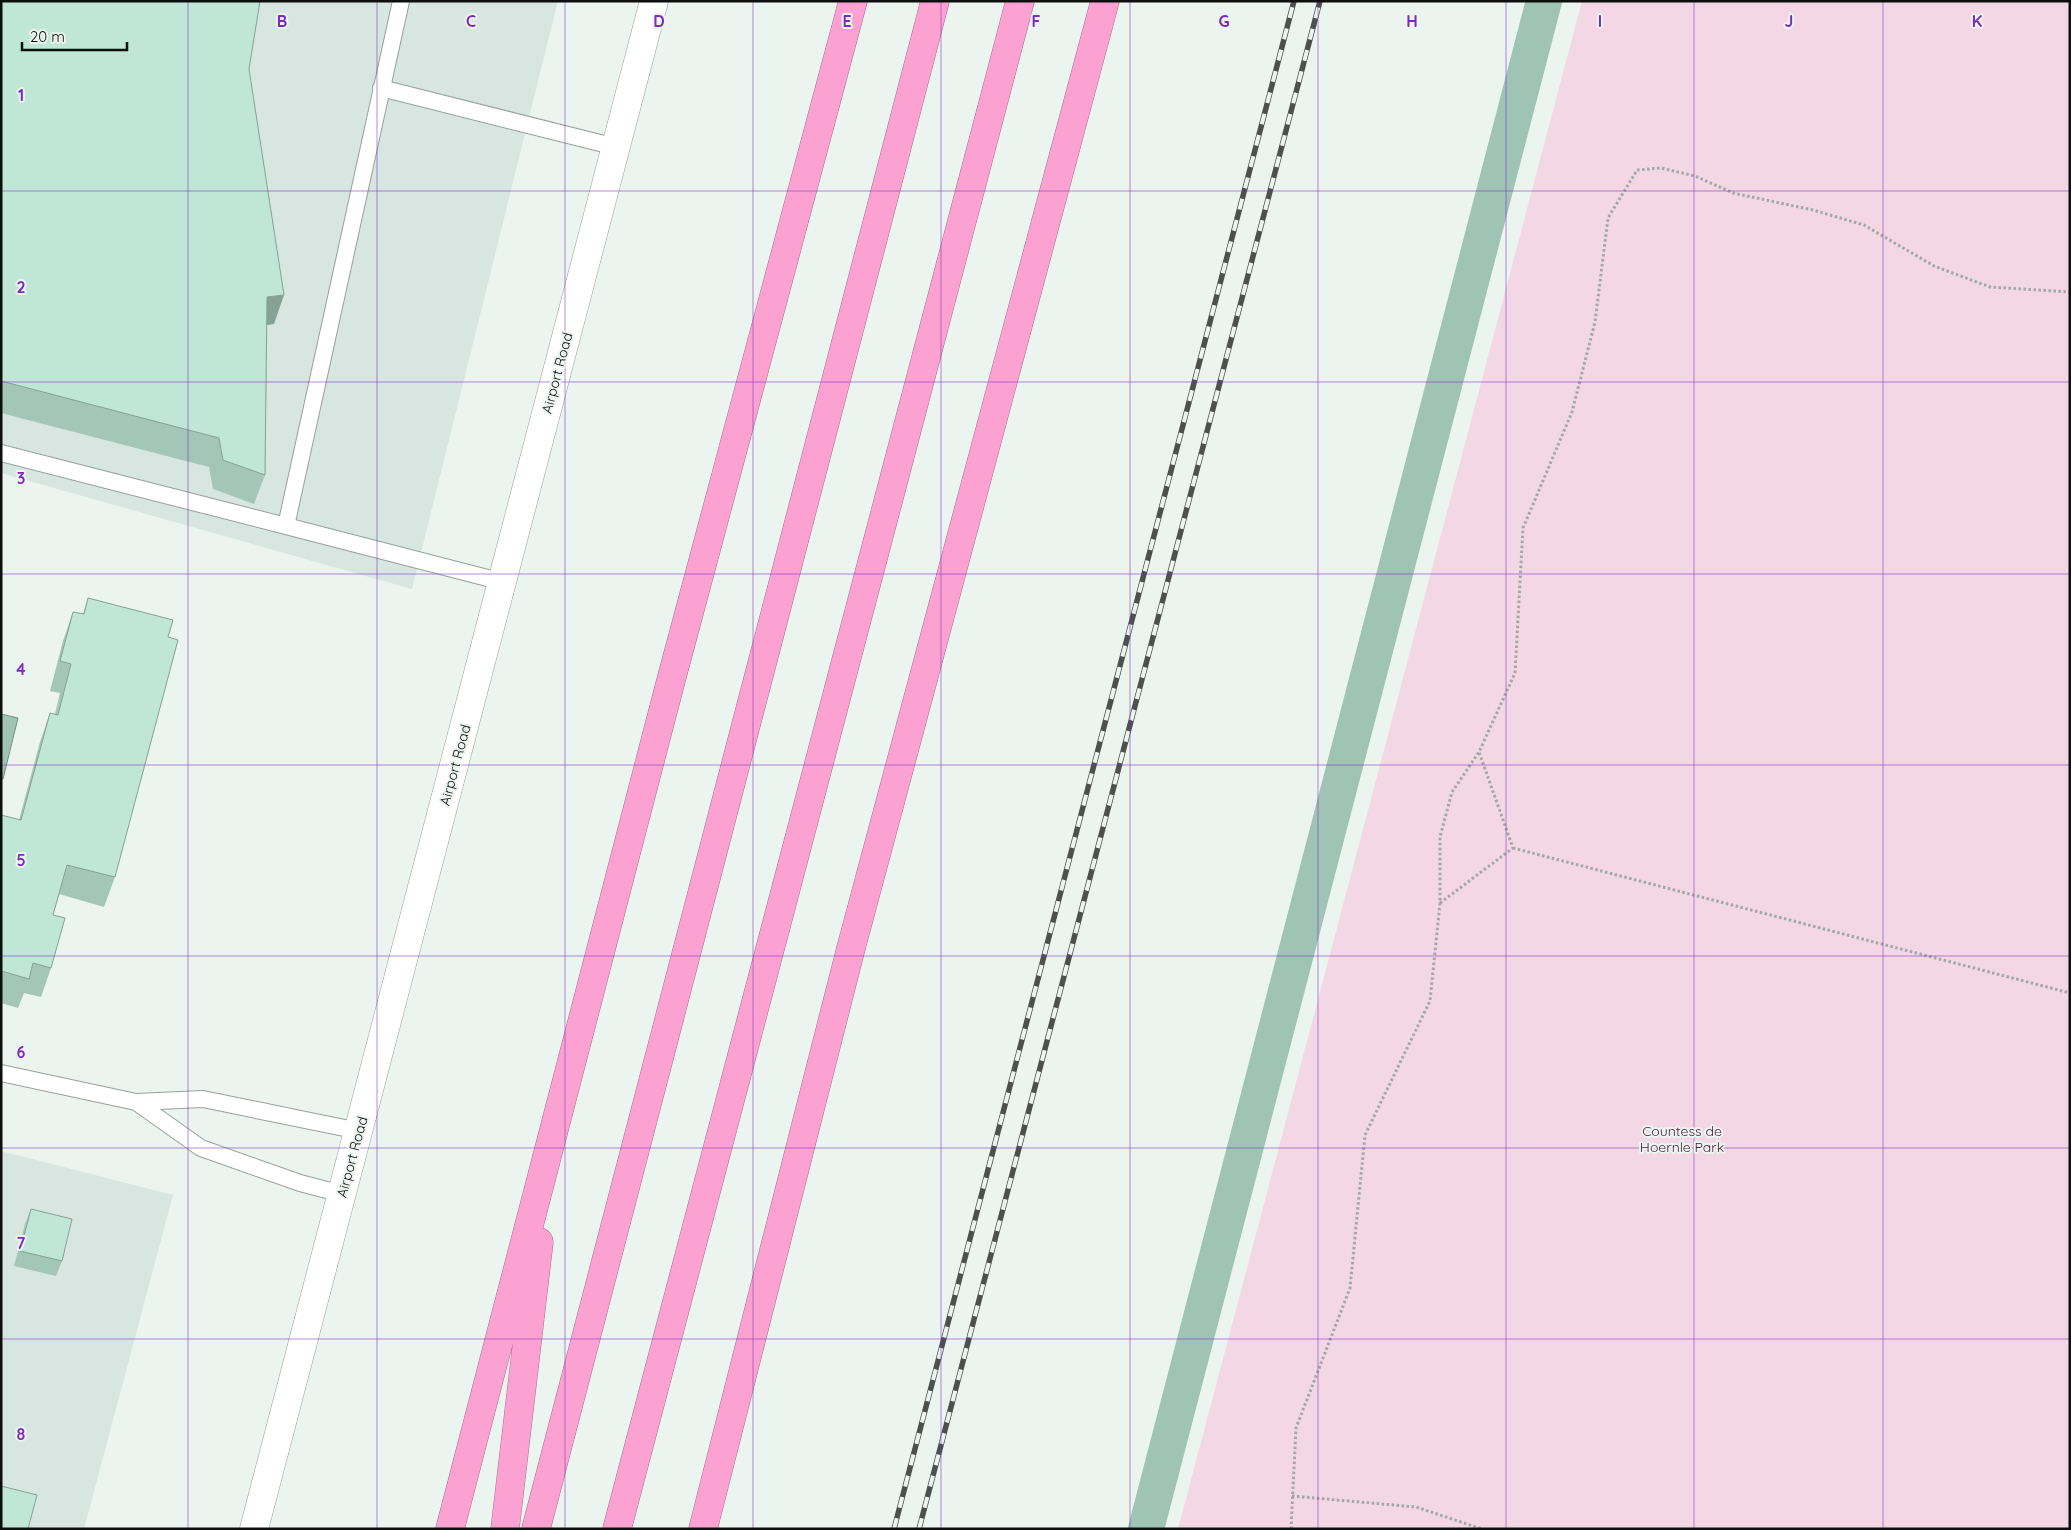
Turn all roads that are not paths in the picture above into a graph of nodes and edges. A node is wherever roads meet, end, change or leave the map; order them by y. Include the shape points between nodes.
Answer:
1 (400, 1) edge
2 (654, 1) edge
3 (853, 1) edge
4 (935, 1) edge
5 (1020, 1) edge
6 (1105, 1) edge
7 (381, 88) junction
8 (616, 147) junction
9 (1, 453) edge
10 (286, 526) junction
11 (503, 582) junction
12 (1, 1073) edge
13 (136, 1102) junction
14 (359, 1131) junction
15 (552, 1136) junction
16 (342, 1194) junction
17 (254, 1529) edge
18 (450, 1529) edge
19 (505, 1529) edge
20 (536, 1529) edge
21 (618, 1529) edge
22 (703, 1529) edge

1 - 7 lane
2 - 8 street, Airport Road
3 - 15 highway
4 - 20 highway
5 - 21 highway
6 - 22 highway via 851,948
7 - 8 lane
7 - 10 lane
8 - 11 street, Airport Road
9 - 10 lane
10 - 11 lane
11 - 14 street, Airport Road
12 - 13 lane
13 - 14 lane via 203,1099
13 - 16 lane via 201,1148
14 - 16 street, Airport Road
15 - 18 highway
15 - 19 highway
16 - 17 street, Airport Road

